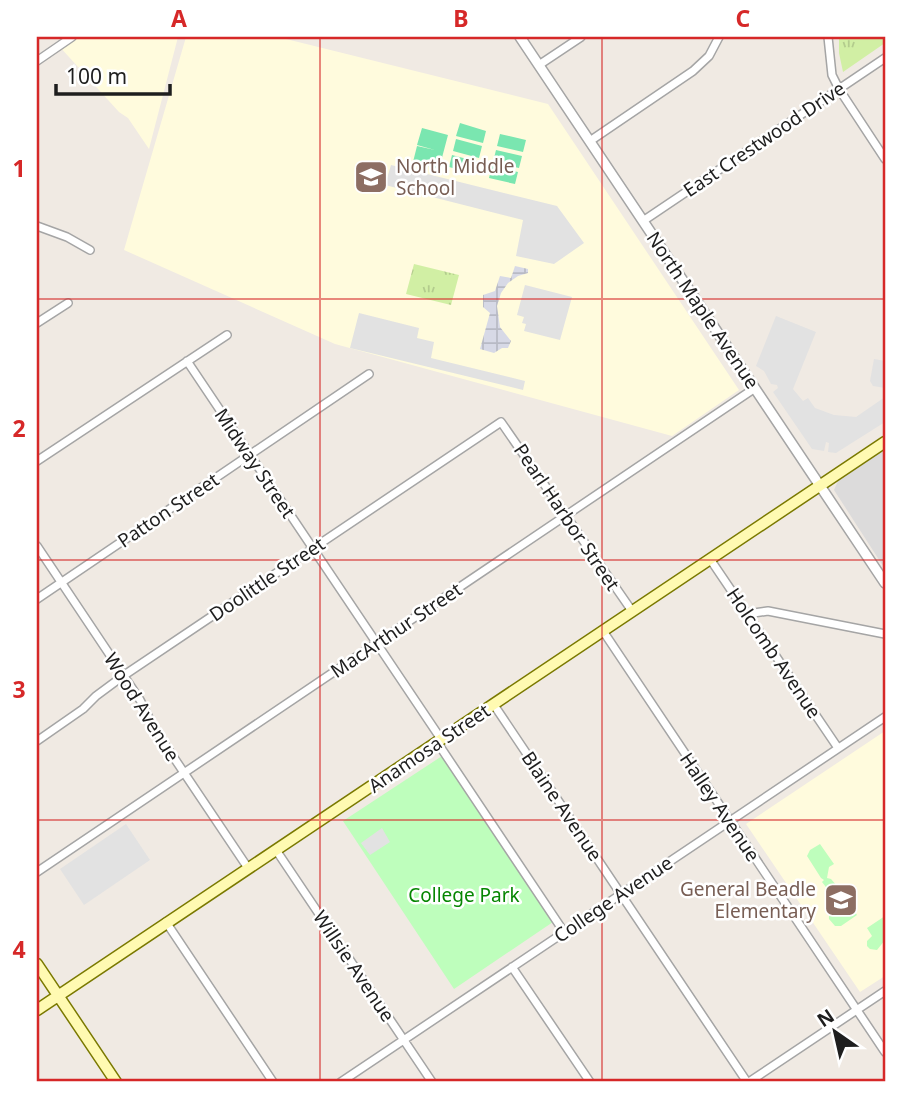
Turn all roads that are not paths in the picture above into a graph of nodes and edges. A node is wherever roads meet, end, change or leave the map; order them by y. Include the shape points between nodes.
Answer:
1 (72, 37) edge
2 (520, 37) edge
3 (581, 37) edge
4 (719, 37) edge
5 (828, 37) edge
6 (885, 58) edge
7 (37, 61) edge
8 (539, 65) junction
9 (839, 89) junction
10 (590, 141) junction
11 (885, 159) edge
12 (643, 221) junction
13 (37, 226) edge
14 (90, 250) dead end
15 (68, 303) dead end
16 (37, 323) edge
17 (227, 335) dead end
18 (187, 361) junction
19 (369, 374) dead end
20 (755, 388) junction
21 (502, 422) joint
22 (885, 442) edge
23 (249, 455) junction
24 (37, 461) edge
25 (820, 486) junction
26 (566, 516) junction
27 (37, 545) edge
28 (313, 549) junction
29 (710, 559) junction
30 (885, 581) edge
31 (61, 582) junction
32 (37, 598) edge
33 (632, 611) junction
34 (747, 614) junction
35 (603, 631) junction
36 (885, 634) edge
37 (377, 643) junction
38 (123, 676) junction
39 (494, 705) junction
40 (885, 717) edge
41 (37, 741) edge
42 (439, 741) junction
43 (838, 748) junction
44 (184, 773) junction
45 (729, 820) junction
46 (276, 850) junction
47 (248, 868) junction
48 (37, 872) edge
49 (621, 894) junction
50 (166, 922) junction
51 (564, 932) junction
52 (37, 964) edge
53 (512, 967) junction
54 (885, 990) edge
55 (57, 996) junction
56 (37, 1010) edge
57 (856, 1010) junction
58 (403, 1040) junction
59 (885, 1052) edge
60 (116, 1082) edge
61 (272, 1082) edge
62 (341, 1082) edge
63 (432, 1082) edge
64 (590, 1082) edge
65 (748, 1082) edge

1 - 7 street
2 - 8 street, North Maple Avenue
3 - 8 street
4 - 10 street via 709,56 693,71
5 - 9 street via 830,66
6 - 9 street, East Crestwood Drive
8 - 10 street, North Maple Avenue
9 - 11 street
9 - 12 street, East Crestwood Drive
10 - 12 street, North Maple Avenue
12 - 20 street, North Maple Avenue
13 - 14 street
15 - 16 street
17 - 18 street
18 - 23 street, Midway Street
18 - 24 street
19 - 23 street, Patton Street
20 - 25 street, North Maple Avenue
20 - 26 street, MacArthur Street
21 - 26 street, Pearl Harbor Street
21 - 28 street, Doolittle Street
22 - 25 main road, Anamosa Street
23 - 28 street, Midway Street
23 - 31 street, Patton Street
25 - 29 main road, Anamosa Street
25 - 30 street, North Maple Avenue
26 - 33 street, Pearl Harbor Street
26 - 37 street, MacArthur Street
27 - 31 street, Wood Avenue
28 - 37 street, Midway Street
28 - 38 street, Doolittle Street
29 - 33 main road, Anamosa Street
29 - 34 street, Holcomb Avenue
31 - 32 street, Patton Street
31 - 38 street, Wood Avenue
33 - 35 main road, Anamosa Street
34 - 36 street via 768,611
34 - 43 street, Holcomb Avenue
35 - 39 main road, Anamosa Street
35 - 45 street, Halley Avenue
37 - 42 street, Midway Street
37 - 44 street, MacArthur Street
38 - 41 street, Doolittle Street
38 - 44 street, Wood Avenue
39 - 42 main road, Anamosa Street
39 - 49 street, Blaine Avenue
40 - 43 street, College Avenue
42 - 46 main road, Anamosa Street
42 - 51 street, Midway Street
43 - 45 street, College Avenue
44 - 47 street, Wood Avenue
44 - 48 street, MacArthur Street
45 - 49 street, College Avenue
45 - 57 street, Halley Avenue
46 - 47 main road, Anamosa Street
46 - 58 street, Willsie Avenue
47 - 50 main road, Anamosa Street
49 - 51 street, College Avenue
49 - 65 street, Blaine Avenue
50 - 55 main road, Anamosa Street
50 - 61 street
51 - 53 street, College Avenue
52 - 55 main road
53 - 58 street, College Avenue
53 - 64 street
54 - 57 street
55 - 56 main road, Anamosa Street
55 - 60 main road
57 - 59 street, Halley Avenue
57 - 65 street
58 - 62 street, College Avenue
58 - 63 street, Willsie Avenue

